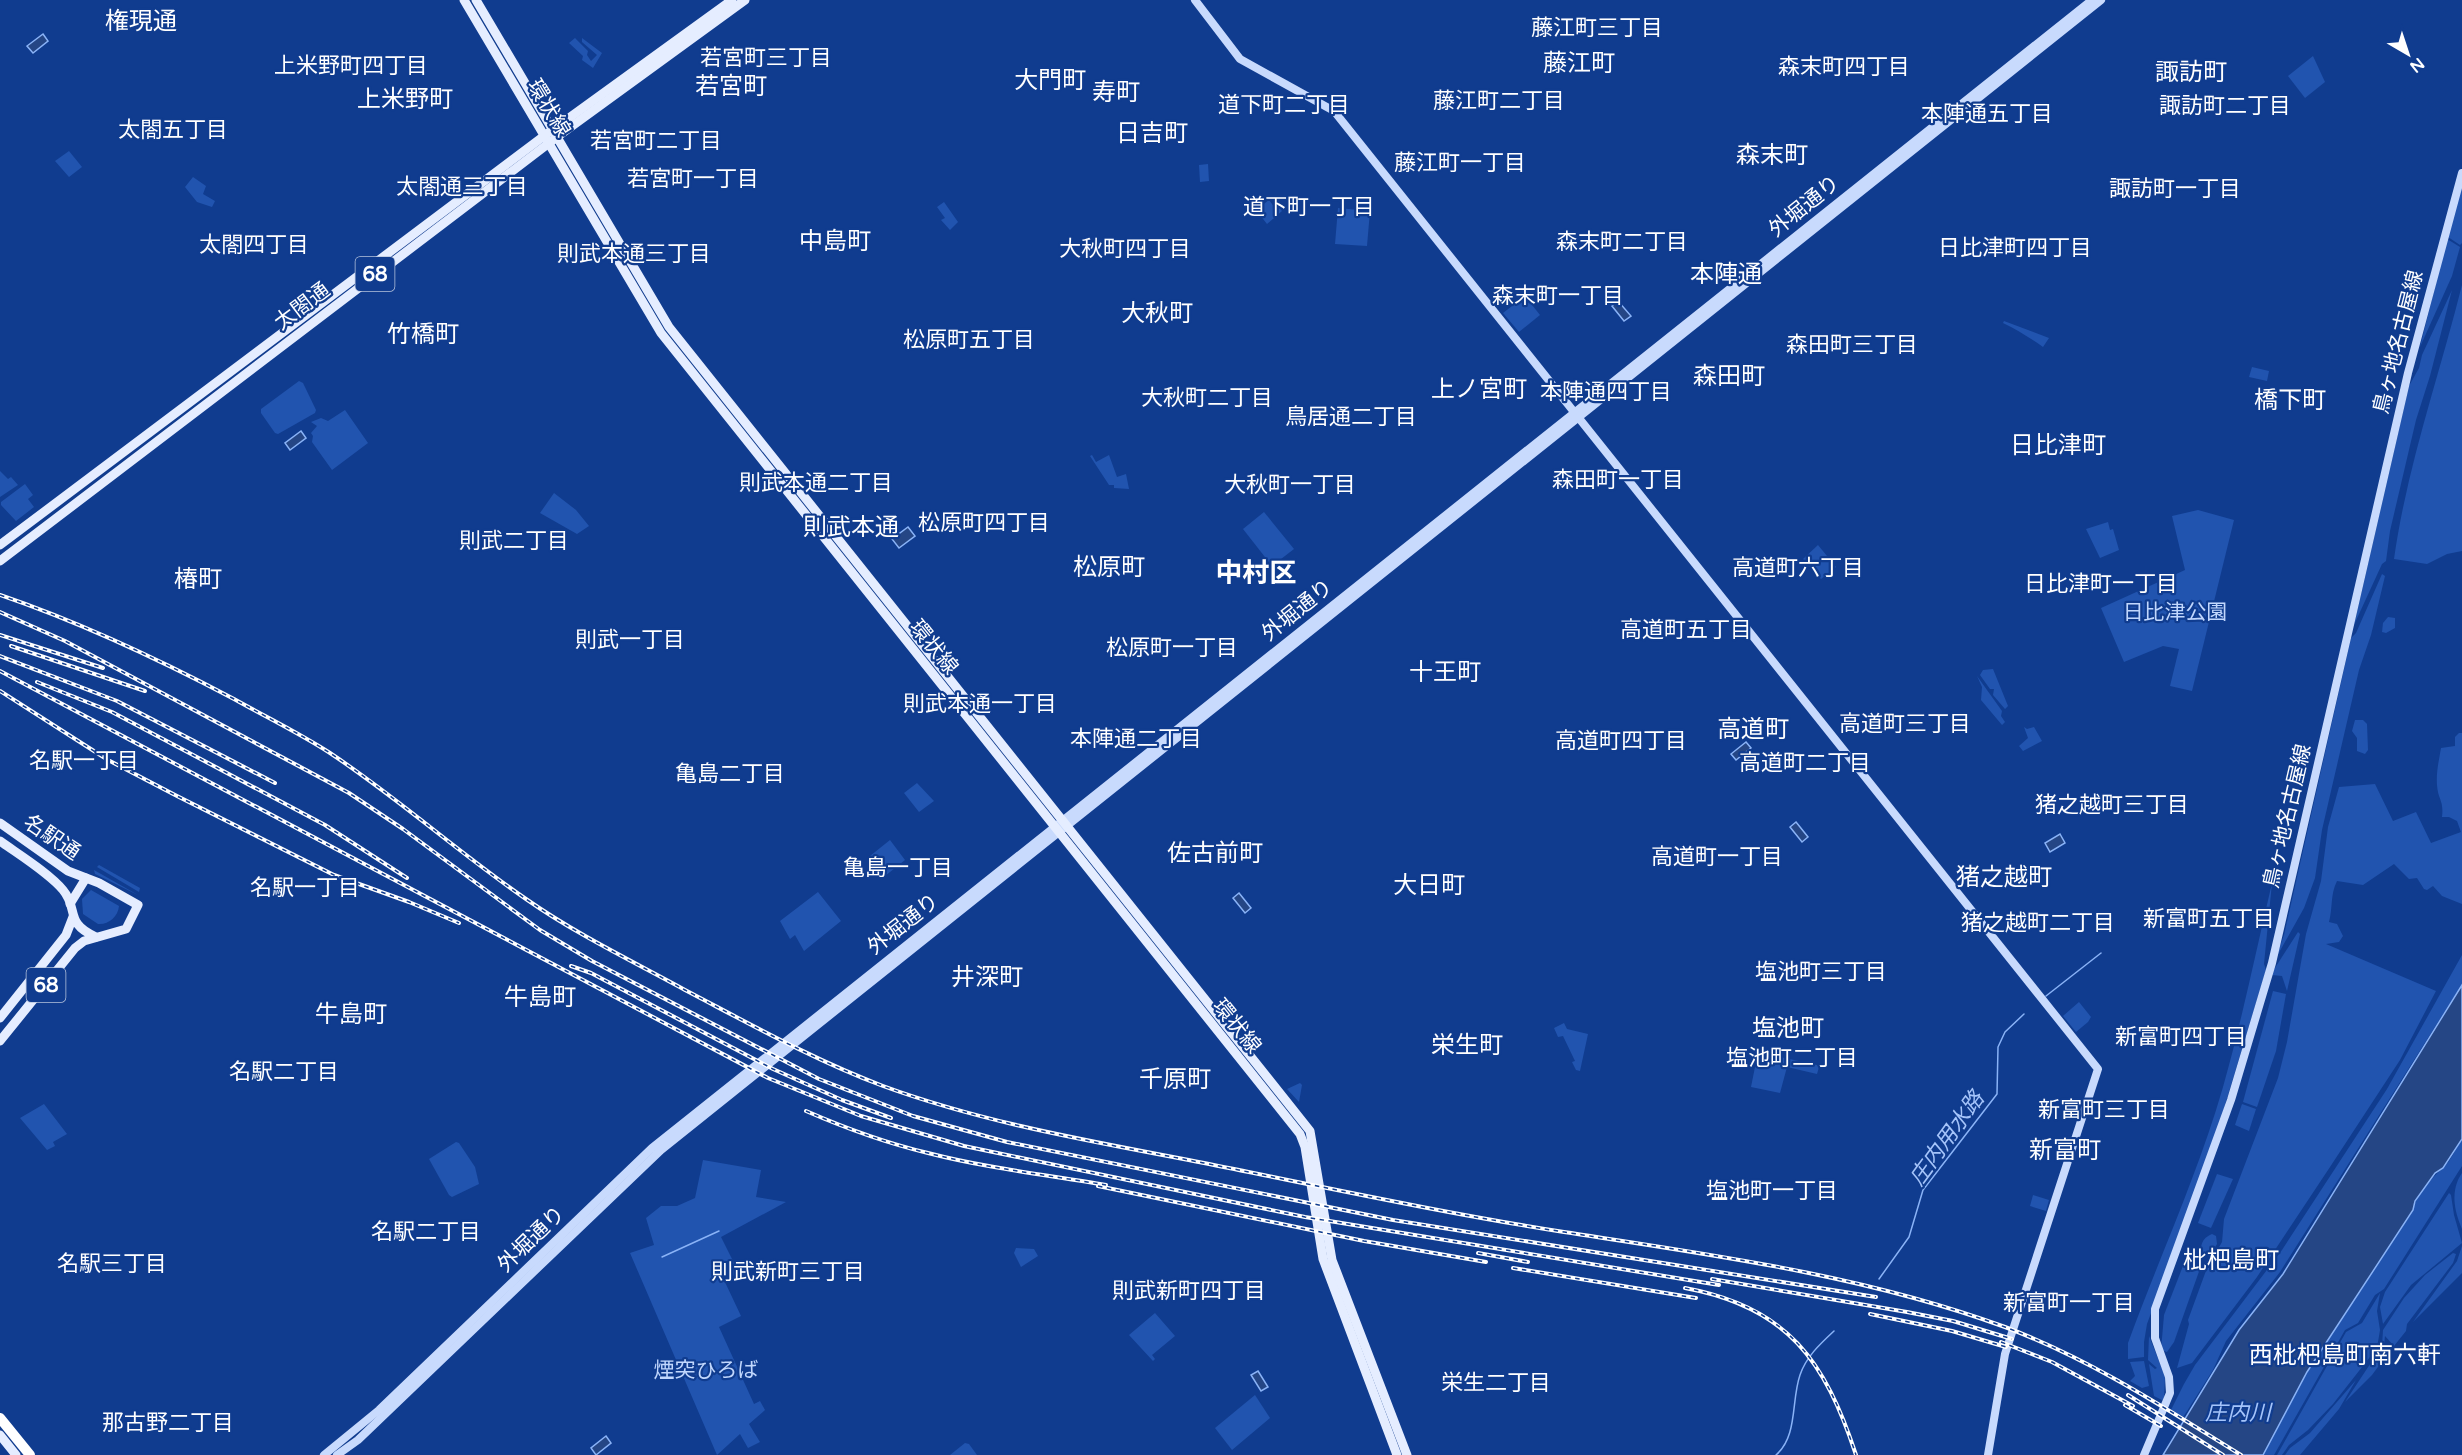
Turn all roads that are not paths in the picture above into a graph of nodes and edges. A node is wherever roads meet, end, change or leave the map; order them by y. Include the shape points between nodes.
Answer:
1 (464, 0) edge
2 (476, 0) edge
3 (732, 0) edge
4 (745, 0) edge
5 (1196, 0) edge
6 (2092, 0) edge
7 (2102, 0) edge
8 (555, 133) junction
9 (546, 140) junction
10 (2462, 173) edge
11 (1577, 415) junction
12 (0, 545) edge
13 (0, 561) edge
14 (0, 823) edge
15 (1060, 827) junction
16 (0, 841) edge
17 (86, 878) junction
18 (70, 904) junction
19 (73, 917) junction
20 (96, 937) junction
21 (0, 1018) edge
22 (0, 1041) edge
23 (0, 1412) edge
24 (0, 1418) edge
25 (0, 1428) edge
26 (0, 1435) edge
27 (16, 1455) edge
28 (21, 1455) edge
29 (32, 1455) edge
30 (324, 1455) edge
31 (338, 1455) edge
32 (1397, 1455) edge
33 (1407, 1455) edge
34 (1988, 1455) edge
35 (2144, 1455) edge

1 - 9 main road, 環状線
2 - 8 main road, 環状線
3 - 8 main road, 太閤通 / 68
4 - 8 main road, 太閤通 / 68
5 - 11 main road via 1240,59 1334,111
6 - 11 main road, 外堀通り
7 - 11 main road, 外堀通り
8 - 9 main road, 太閤通 / 68
8 - 15 main road, 環状線 via 669,327
9 - 12 main road, 太閤通 / 68
9 - 13 main road, 太閤通 / 68
9 - 15 main road, 環状線 via 661,333
10 - 35 main road, 鳥ヶ地名古屋線 via 2408,373 2257,1019 2155,1309 2155,1338 2169,1377 2170,1393
11 - 15 main road, 外堀通り
11 - 34 main road via 2098,1069 2005,1354
14 - 17 main road, 名駅通 / 68 via 63,868
15 - 30 main road, 外堀通り via 652,1148 379,1410
15 - 31 main road, 外堀通り via 661,1150
15 - 32 main road, 環状線 via 1300,1134 1323,1259
15 - 33 main road, 環状線 via 1310,1131 1332,1260
16 - 18 main road, 名駅通 via 57,884
17 - 18 main road, 名駅通
17 - 20 main road, 名駅通 / 68 via 138,905 126,929
18 - 19 main road, 名駅通
19 - 20 main road via 83,930
19 - 21 main road, 68 via 66,935
20 - 22 main road, 68 via 75,948
23 - 29 main road
24 - 29 highway
25 - 28 highway
26 - 27 main road

